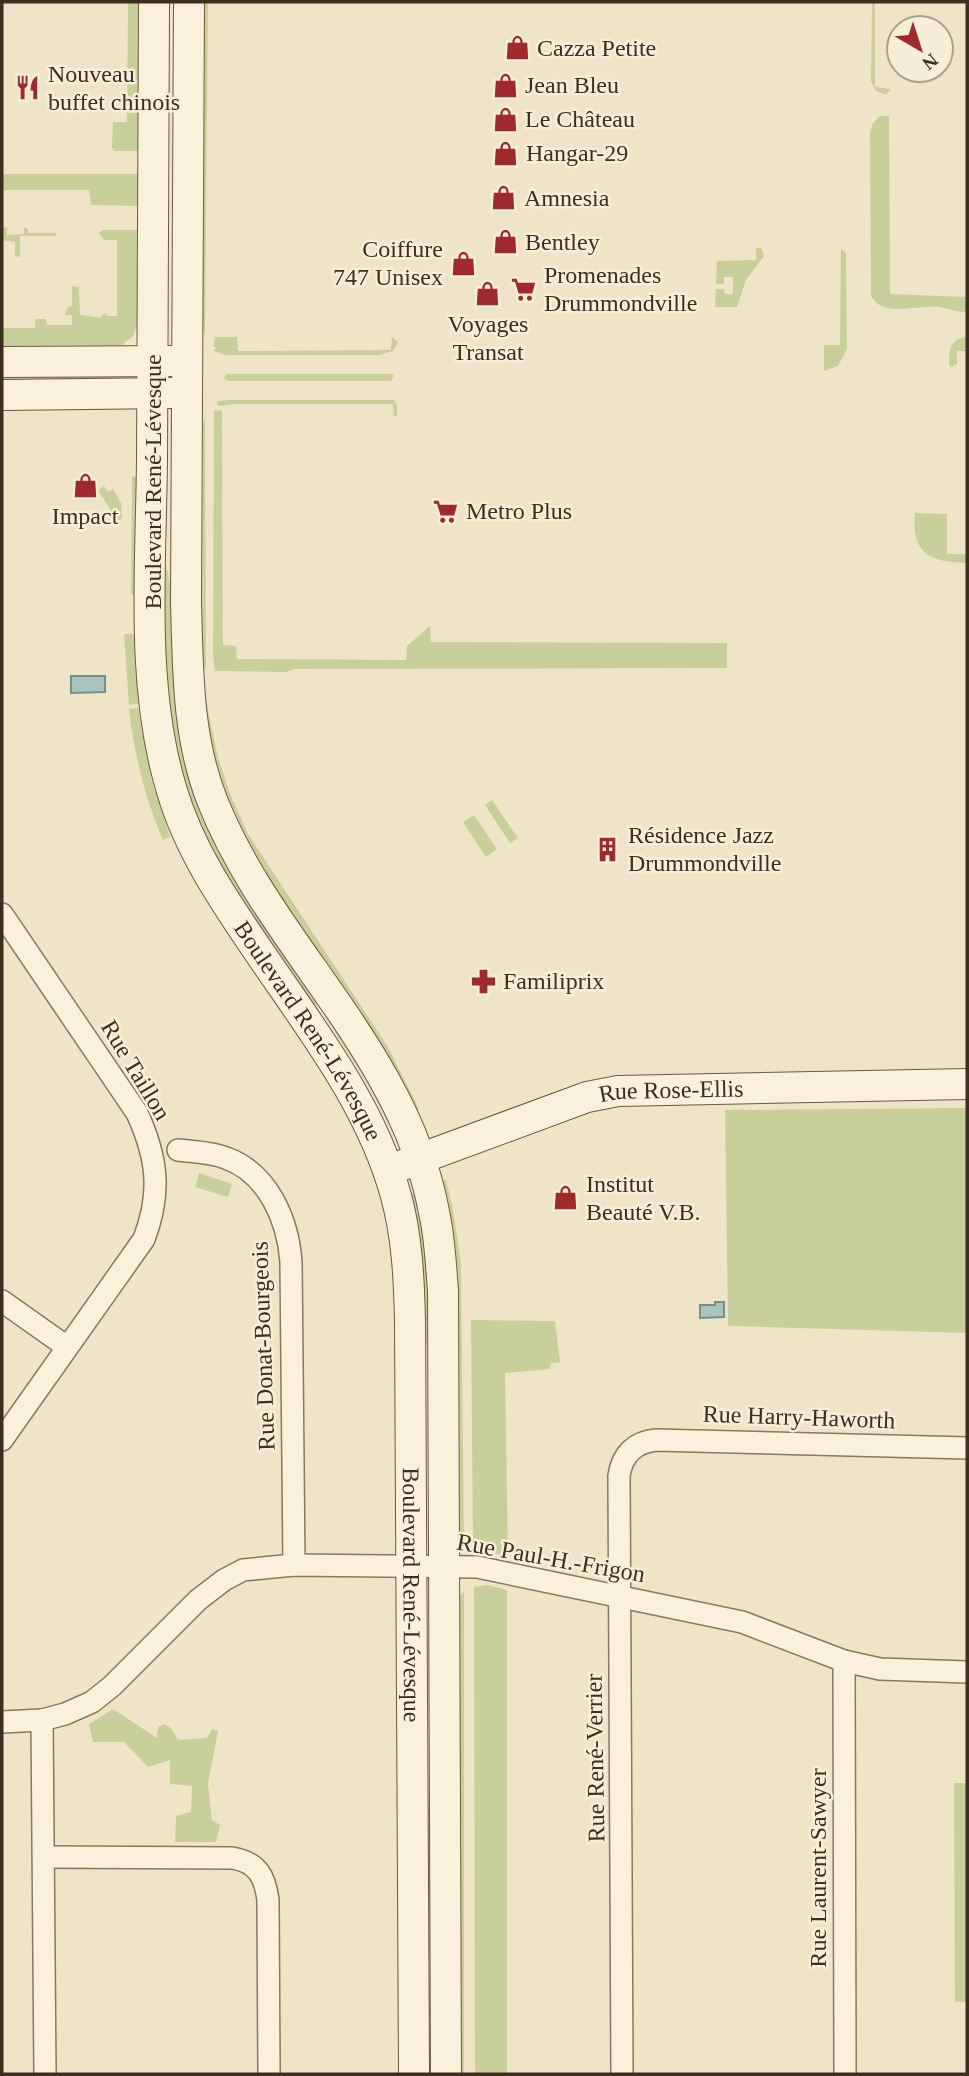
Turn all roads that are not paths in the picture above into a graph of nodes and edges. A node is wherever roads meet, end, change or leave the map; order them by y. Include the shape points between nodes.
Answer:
1 (154, 2) edge
2 (189, 2) edge
3 (153, 361) junction
4 (2, 362) edge
5 (188, 362) junction
6 (188, 393) junction
7 (153, 394) junction
8 (2, 395) edge
9 (2, 914) edge
10 (967, 1084) edge
11 (178, 1150) dead end
12 (419, 1158) junction
13 (388, 1170) junction
14 (2, 1301) edge
15 (67, 1347) junction
16 (2, 1440) edge
17 (967, 1448) edge
18 (632, 1449) joint
19 (294, 1565) junction
20 (410, 1565) junction
21 (444, 1565) junction
22 (620, 1596) junction
23 (844, 1661) junction
24 (967, 1672) edge
25 (42, 1720) junction
26 (2, 1722) edge
27 (44, 1857) junction
28 (622, 2072) edge
29 (45, 2074) edge
30 (269, 2074) edge
31 (414, 2074) edge
32 (446, 2074) edge
33 (845, 2074) edge

1 - 3 main road, Boulevard René-Lévesque
2 - 5 main road, Boulevard René-Lévesque
3 - 4 main road
3 - 5 main road
3 - 7 main road, Boulevard René-Lévesque
5 - 6 main road, Boulevard René-Lévesque
6 - 7 main road
6 - 12 main road, Boulevard René-Lévesque via 188,683 193,730 207,783 248,873 386,1083
7 - 8 main road
7 - 13 main road, Boulevard René-Lévesque via 153,694 173,794 206,870 345,1080
9 - 15 street, Rue Taillon via 137,1113 155,1171 154,1207 144,1239
10 - 12 main road, Rue Rose-Ellis via 618,1091 587,1097
11 - 19 street, Rue Donat-Bourgeois via 218,1155 247,1169 266,1188 286,1231 291,1262
12 - 13 main road, Rue Rose-Ellis
12 - 21 main road, Boulevard René-Lévesque via 435,1217 443,1291
13 - 20 main road, Boulevard René-Lévesque via 400,1216 409,1292
14 - 15 street
15 - 16 street, Rue Taillon
17 - 18 street, Rue Harry-Haworth via 656,1440
18 - 22 street, Rue René-Verrier via 622,1461 619,1476
19 - 20 street, Rue Paul-H.-Frigon
19 - 25 street, Rue Paul-H.-Frigon via 243,1570 223,1580 104,1693 82,1707
20 - 21 street, Rue Paul-H.-Frigon
20 - 31 main road, Boulevard René-Lévesque
21 - 22 street, Rue Paul-H.-Frigon via 477,1567
21 - 32 main road, Boulevard René-Lévesque
22 - 23 street, Rue Paul-H.-Frigon via 742,1622
22 - 28 street, Rue René-Verrier
23 - 24 street, Rue Paul-H.-Frigon via 886,1670
23 - 33 street, Rue Laurent-Sawyer
25 - 26 street, Rue Paul-H.-Frigon
25 - 27 street
27 - 29 street
27 - 30 street via 232,1858 257,1868 268,1899

